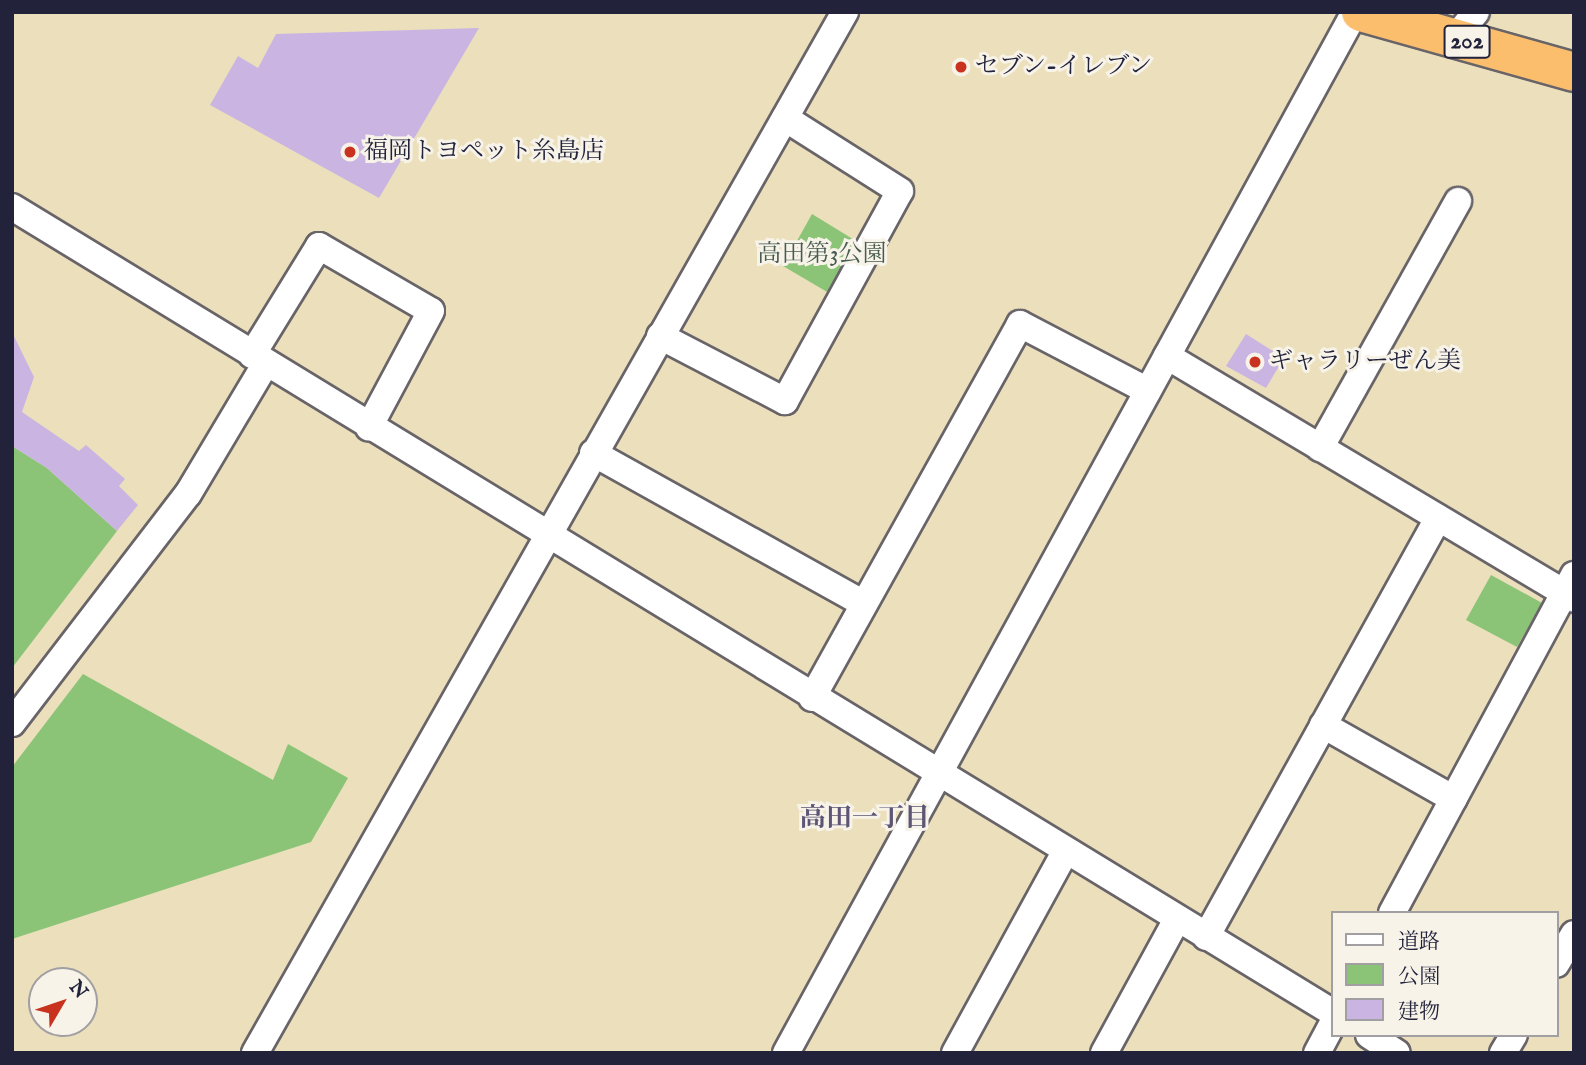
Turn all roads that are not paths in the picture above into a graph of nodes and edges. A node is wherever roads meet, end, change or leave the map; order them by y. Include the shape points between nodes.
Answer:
1 (845, 12) edge
2 (1355, 12) edge
3 (1361, 12) edge
4 (1465, 25) edge
5 (1574, 72) edge
6 (785, 118) junction
7 (1458, 201) dead end
8 (12, 207) edge
9 (660, 336) junction
10 (1167, 356) junction
11 (259, 359) junction
12 (1148, 391) junction
13 (369, 427) junction
14 (1320, 448) junction
15 (593, 453) junction
16 (1438, 518) junction
17 (546, 536) junction
18 (1571, 589) edge
19 (864, 604) junction
20 (812, 698) junction
21 (12, 723) edge
22 (1323, 725) junction
23 (938, 776) junction
24 (1454, 799) junction
25 (1065, 852) junction
26 (1393, 911) edge
27 (1177, 919) junction
28 (1574, 934) edge
29 (1206, 937) junction
30 (1558, 961) edge
31 (1330, 1011) edge
32 (1330, 1029) edge
33 (1372, 1037) edge
34 (1513, 1037) edge
35 (255, 1053) edge
36 (786, 1053) edge
37 (956, 1053) edge
38 (1104, 1053) edge
39 (1317, 1053) edge
40 (1397, 1053) edge
41 (1503, 1053) edge

1 - 6 street
2 - 10 street
3 - 4 highway, 202
4 - 5 highway, 202
6 - 9 street
6 - 9 street via 900,191 785,401
7 - 14 street
8 - 11 street
9 - 15 street
10 - 12 street
10 - 14 street
11 - 13 street
11 - 13 street via 319,246 431,310
11 - 21 street via 188,494
12 - 19 street via 1020,324
12 - 23 street
13 - 17 street
14 - 16 street
15 - 17 street
15 - 19 street
16 - 18 street
16 - 22 street
17 - 20 street
17 - 35 street
18 - 24 street
19 - 20 street
20 - 23 street
22 - 24 street
22 - 29 street
23 - 25 street
23 - 36 street
24 - 26 street
25 - 27 street
25 - 37 street
27 - 29 street
27 - 38 street
28 - 30 street
29 - 31 street
32 - 39 street
33 - 40 street
34 - 41 street

